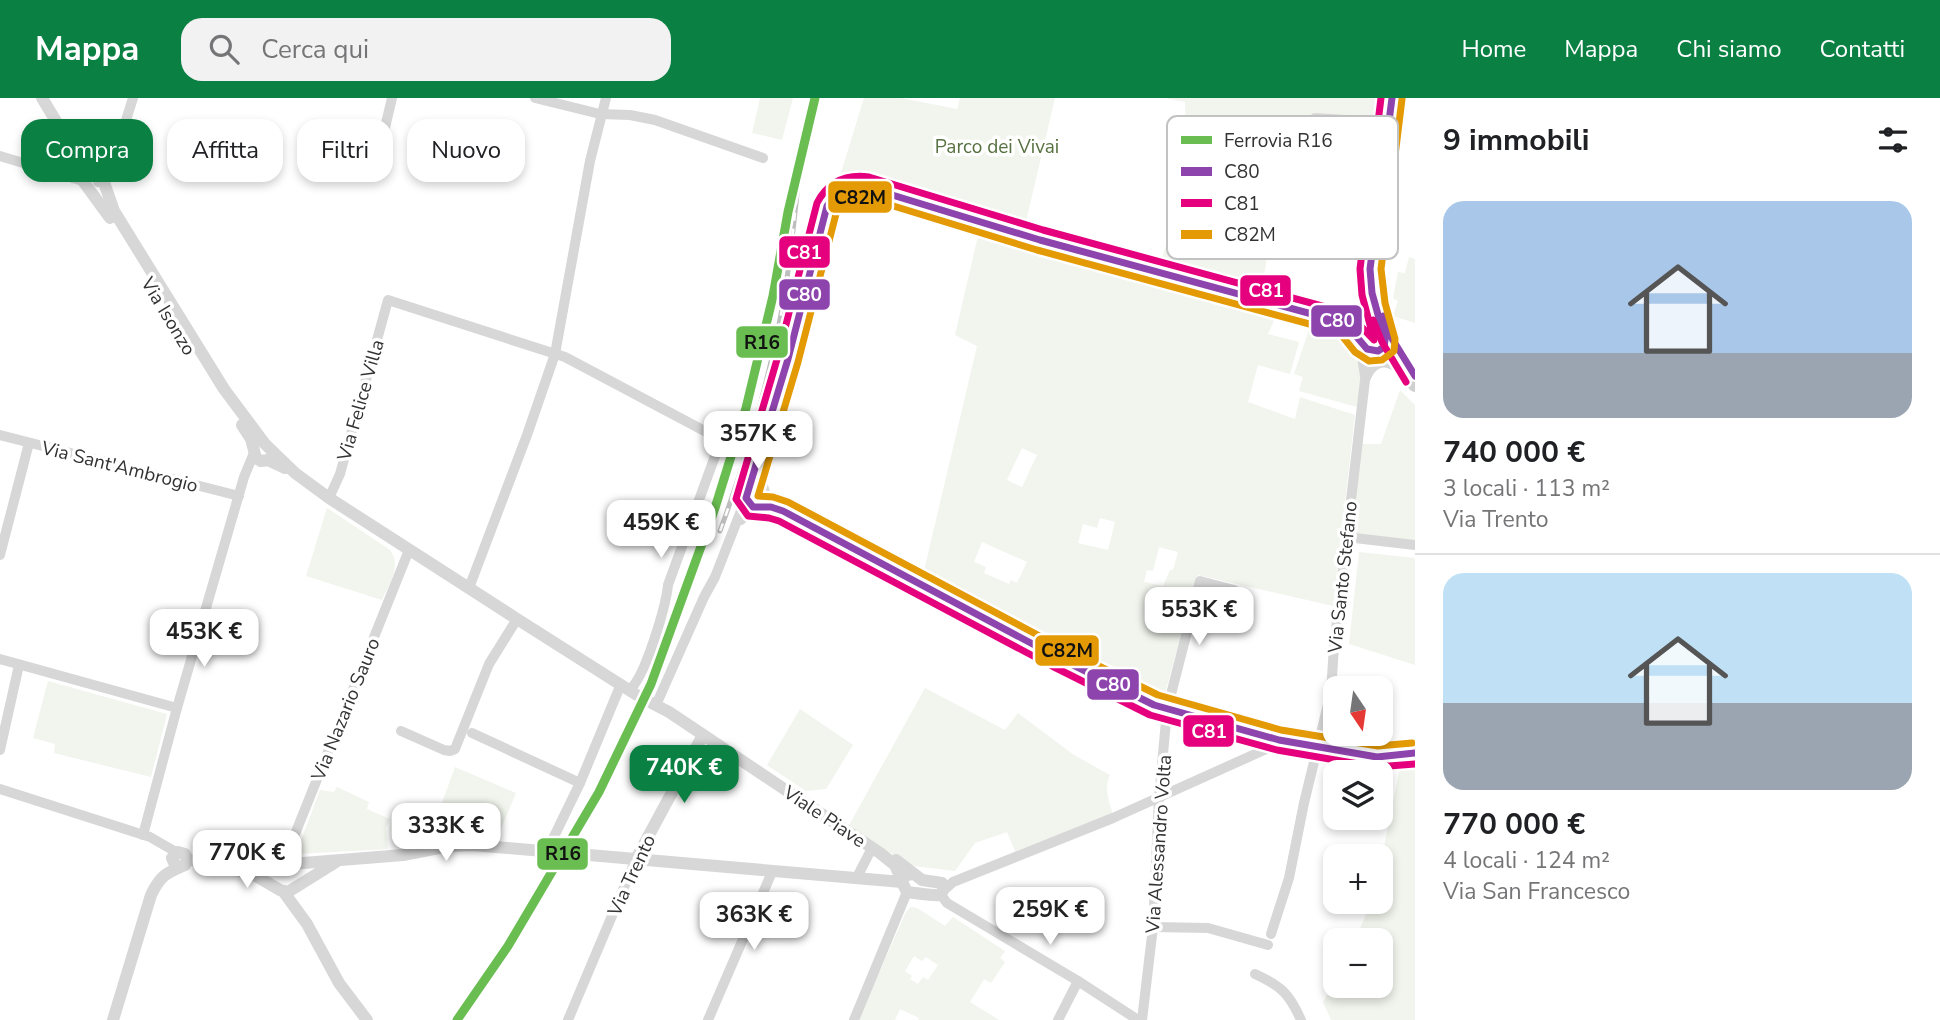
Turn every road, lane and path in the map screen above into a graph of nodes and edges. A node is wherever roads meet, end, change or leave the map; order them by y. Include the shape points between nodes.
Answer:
1 (42, 98) edge
2 (133, 98) edge
3 (392, 98) edge
4 (535, 98) edge
5 (606, 98) edge
6 (1392, 98) edge
7 (600, 114) junction
8 (1390, 116) edge
9 (55, 119) edge
10 (126, 119) edge
11 (387, 119) edge
12 (0, 156) edge
13 (762, 158) dead end
14 (21, 162) edge
15 (94, 182) edge
16 (1371, 259) edge
17 (1375, 259) edge
18 (1359, 338) junction
19 (1385, 340) junction
20 (555, 354) junction
21 (1409, 373) edge
22 (1365, 380) junction
23 (1415, 385) edge
24 (0, 435) edge
25 (29, 443) junction
26 (263, 453) junction
27 (758, 453) junction
28 (766, 491) junction
29 (747, 494) junction
30 (239, 496) junction
31 (329, 498) junction
32 (758, 507) junction
33 (783, 511) junction
34 (736, 526) junction
35 (1346, 537) junction
36 (1415, 545) edge
37 (409, 550) junction
38 (0, 555) edge
39 (469, 588) junction
40 (1234, 590) dead end
41 (517, 619) junction
42 (0, 659) edge
43 (19, 665) junction
44 (625, 687) junction
45 (656, 705) junction
46 (177, 708) junction
47 (1167, 710) junction
48 (401, 731) dead end
49 (472, 733) dead end
50 (703, 735) junction
51 (1279, 740) junction
52 (1317, 747) junction
53 (0, 750) edge
54 (1415, 753) edge
55 (580, 783) junction
56 (0, 789) edge
57 (1159, 798) junction
58 (143, 835) junction
59 (876, 850) junction
60 (547, 851) junction
61 (346, 858) junction
62 (180, 859) junction
63 (636, 859) junction
64 (284, 865) junction
65 (229, 867) junction
66 (772, 872) junction
67 (856, 879) junction
68 (906, 882) junction
69 (299, 885) junction
70 (944, 887) junction
71 (279, 889) junction
72 (307, 924) junction
73 (1153, 927) junction
74 (1271, 934) dead end
75 (1268, 945) dead end
76 (1255, 974) dead end
77 (1078, 981) junction
78 (113, 1020) edge
79 (367, 1020) edge
80 (568, 1020) edge
81 (708, 1020) edge
82 (854, 1020) edge
83 (1058, 1020) edge
84 (1140, 1020) edge
85 (1301, 1020) edge

1 - 9 street, Via Isonzo
2 - 10 street
3 - 11 street
4 - 7 street
5 - 7 street
6 - 8 main road
7 - 13 street via 655,120
7 - 20 street
12 - 14 street
15 - 26 street, Via Isonzo via 118,232 207,379
16 - 19 main road via 1371,286
17 - 21 main road via 1385,323
18 - 19 street via 1365,348 1375,352 1384,347
18 - 22 street, Via Santo Stefano
18 - 27 street via 1345,323 850,186 827,206 788,359
19 - 21 main road
20 - 31 street, Via Felice Villa via 388,300 340,474
20 - 39 street
20 - 44 street via 718,441 642,671 636,685
21 - 22 street via 1381,362 1372,366
21 - 23 main road
22 - 35 street, Via Santo Stefano
24 - 25 street, Via Sant'Ambrogio
25 - 30 street, Via Sant'Ambrogio
25 - 38 street
26 - 30 street via 244,477
26 - 31 street, Via Isonzo
27 - 28 street
27 - 29 street
28 - 29 street via 756,486
28 - 32 street via 766,502
28 - 33 street
29 - 32 street via 750,505
29 - 34 street
30 - 46 street
31 - 37 street, Via Isonzo
32 - 33 street
32 - 34 street
33 - 47 street via 1057,657
34 - 45 street
35 - 36 street
35 - 52 street, Via Santo Stefano via 1331,692
37 - 39 street, Via Isonzo
37 - 64 street, Via Nazario Sauro
39 - 41 street, Via Isonzo
40 - 47 street, Via Alessandro Volta via 1200,581
41 - 44 street, Via Isonzo
41 - 48 street via 489,664 455,749 444,750
42 - 43 street
43 - 46 street
43 - 53 street
44 - 45 street, Viale Piave
44 - 55 street
45 - 50 street, Viale Piave
46 - 58 street
47 - 51 street
47 - 57 street, Via Alessandro Volta
49 - 55 street
50 - 59 street, Viale Piave
50 - 63 street, Via Trento
51 - 52 street
51 - 57 street
52 - 54 street via 1377,757
52 - 74 street, Via Santo Stefano via 1287,884
55 - 60 street
56 - 58 street
57 - 70 street
57 - 73 street, Via Alessandro Volta
58 - 62 street
59 - 67 street
59 - 68 street, Viale Piave via 893,859
60 - 61 street via 459,845 403,855
60 - 63 street
61 - 64 street
61 - 69 street
62 - 65 street
62 - 78 street via 150,895
63 - 66 street
63 - 80 street, Via Trento
64 - 65 street
64 - 69 street via 301,873
64 - 71 street via 272,878
65 - 71 street
66 - 67 street
66 - 81 street
67 - 68 street
68 - 70 street via 922,880
68 - 70 street via 933,897
68 - 82 street
69 - 71 street via 292,891
69 - 72 street
70 - 77 street via 947,903
71 - 72 street
72 - 79 street via 339,983
73 - 75 street via 1208,928
73 - 84 street, Via Alessandro Volta
76 - 85 street via 1280,985
77 - 83 street
77 - 84 street

